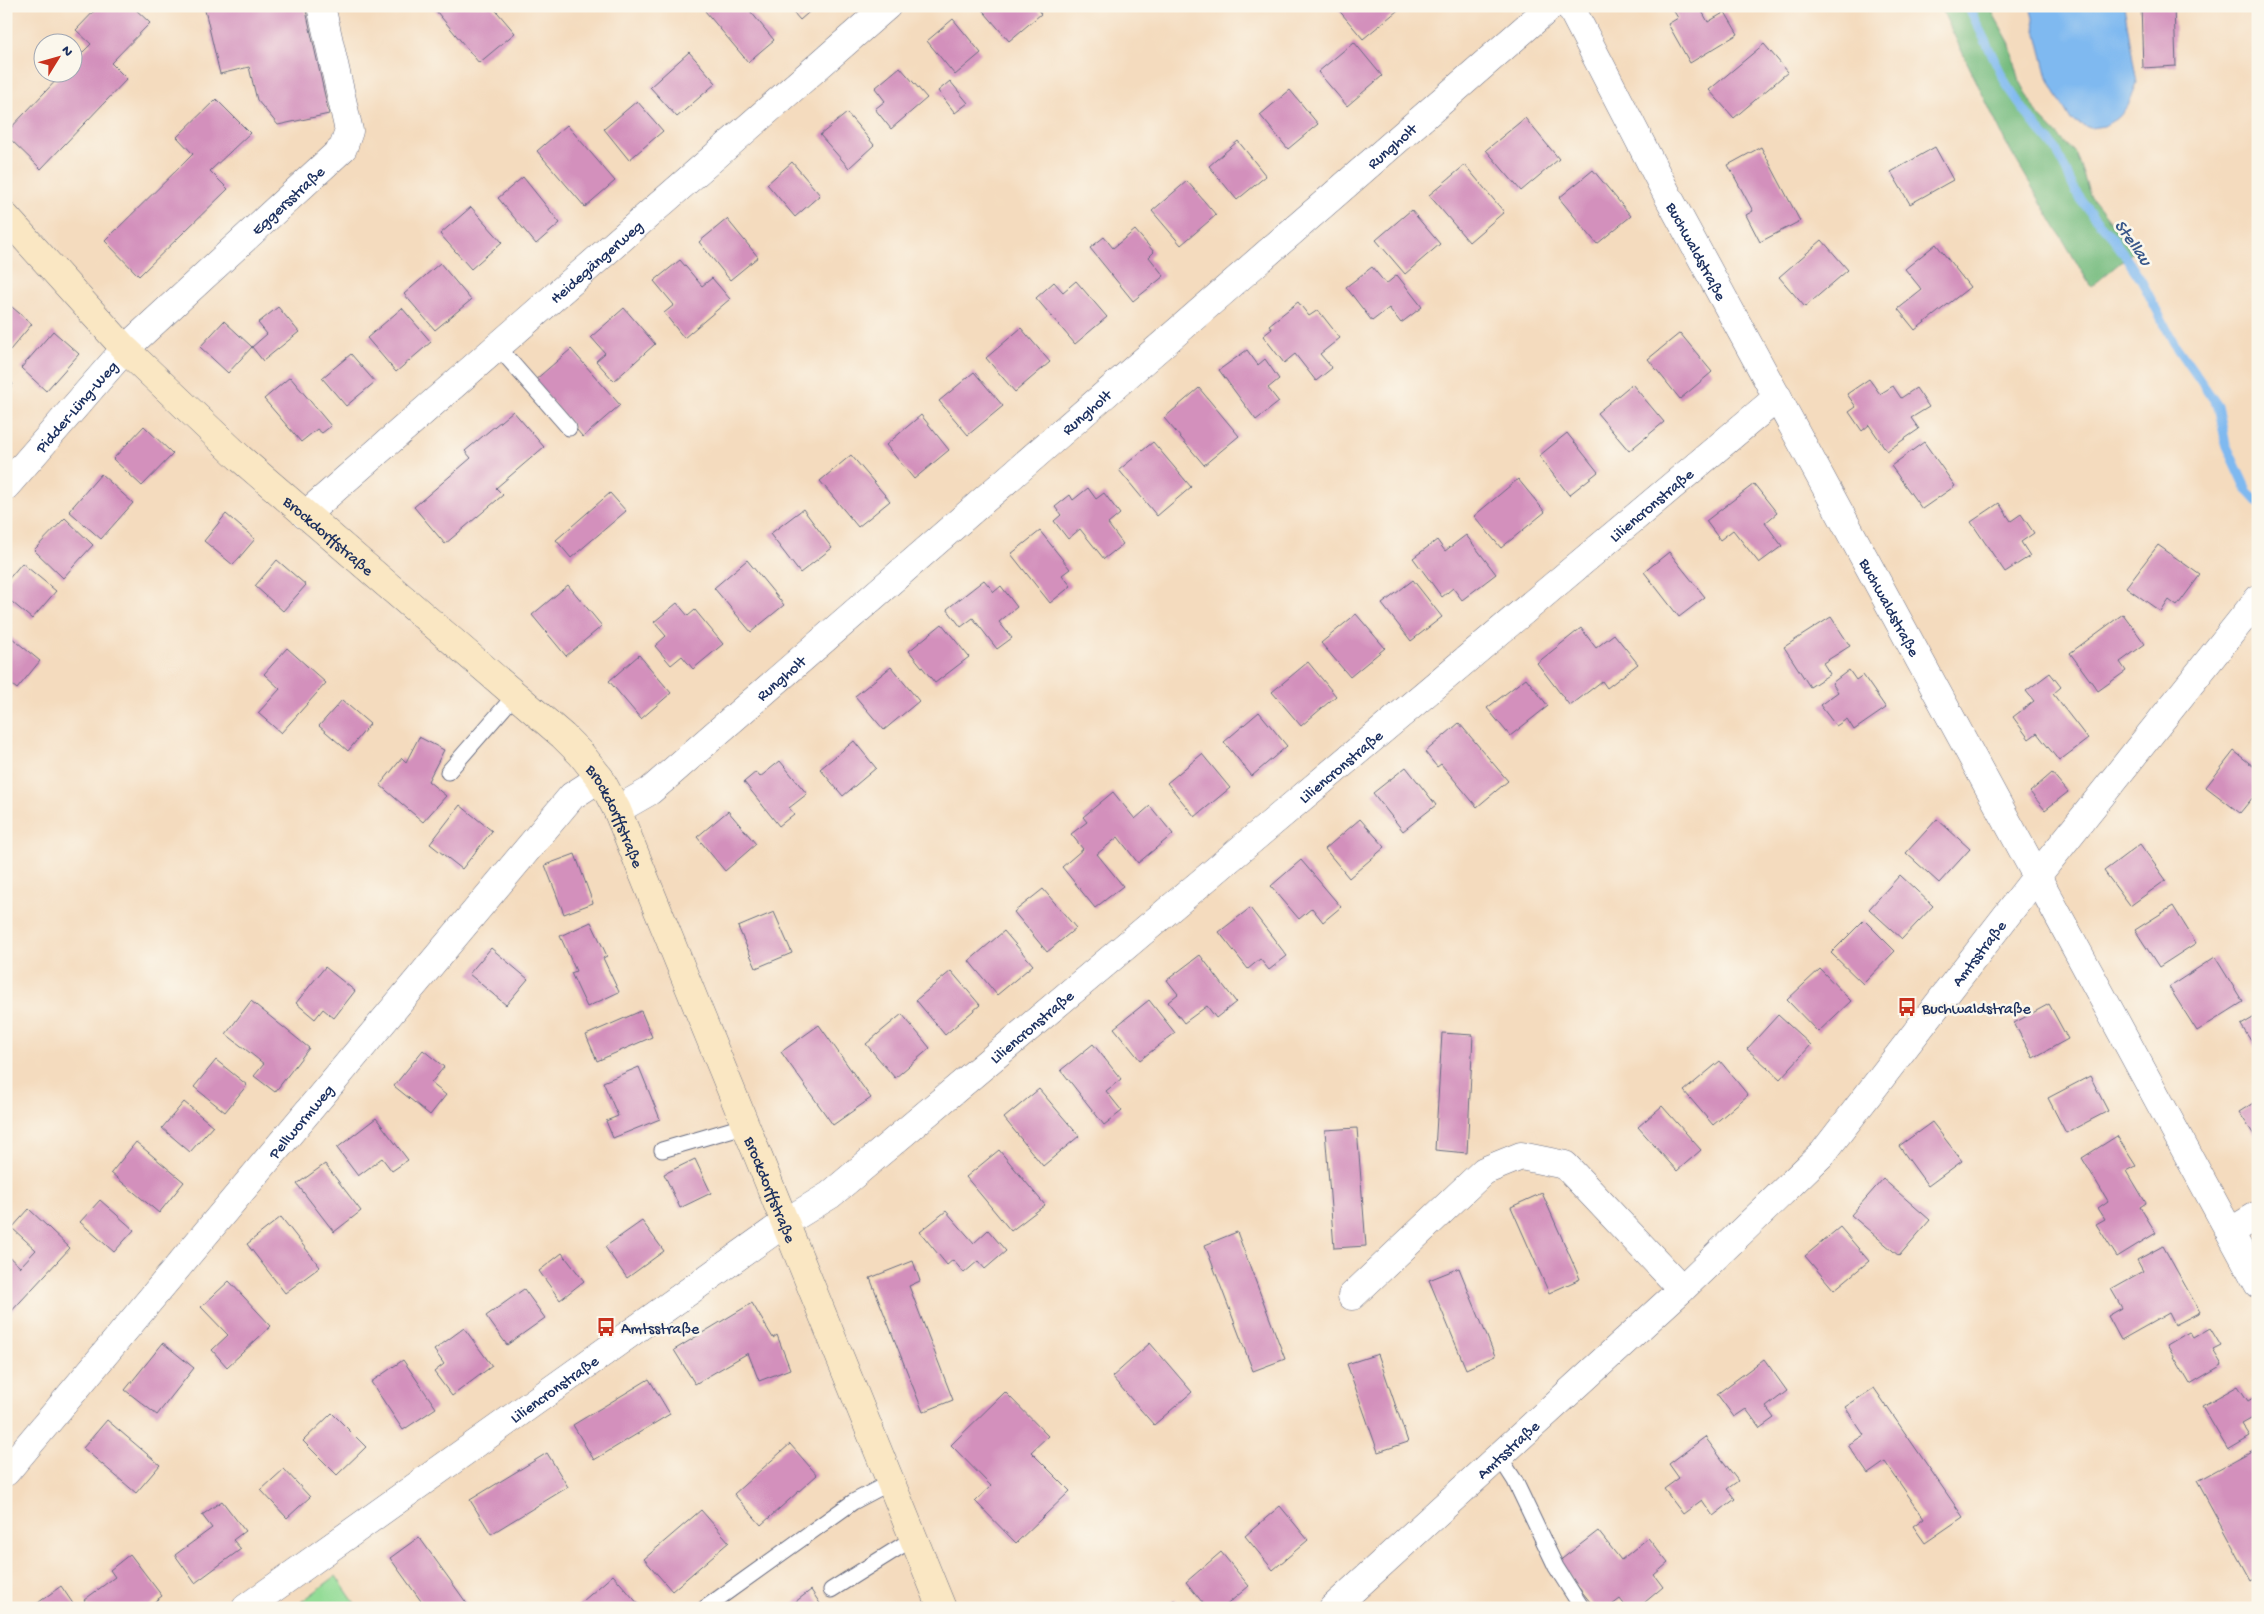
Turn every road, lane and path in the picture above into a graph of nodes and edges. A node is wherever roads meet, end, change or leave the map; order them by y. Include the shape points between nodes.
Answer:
1 (321, 6) edge
2 (887, 6) edge
3 (1551, 6) edge
4 (1570, 6) edge
5 (6, 218) edge
6 (498, 347) junction
7 (125, 349) junction
8 (1778, 397) junction
9 (569, 428) dead end
10 (6, 486) edge
11 (305, 515) junction
12 (2258, 599) edge
13 (516, 694) junction
14 (448, 772) dead end
15 (600, 778) junction
16 (617, 810) junction
17 (2037, 876) junction
18 (746, 1125) junction
19 (662, 1150) dead end
20 (2258, 1216) edge
21 (786, 1222) junction
22 (2230, 1232) junction
23 (2258, 1284) edge
24 (1682, 1289) junction
25 (1352, 1296) dead end
26 (1499, 1456) junction
27 (6, 1472) edge
28 (891, 1482) junction
29 (914, 1538) junction
30 (831, 1590) dead end
31 (246, 1608) edge
32 (705, 1608) edge
33 (942, 1608) edge
34 (1333, 1608) edge
35 (1582, 1608) edge

1 - 7 street, Eggersstraße via 349,130 343,148
2 - 6 street, Heidegängerweg
3 - 16 street, Rungholt via 650,791
4 - 8 street, Buchwaldstraße via 1669,198
5 - 7 street, Brockdorffstraße
6 - 9 lane
6 - 11 street, Heidegängerweg
7 - 10 street, Pidder-Lüng-Weg
7 - 11 street, Brockdorffstraße
8 - 17 street, Buchwaldstraße
8 - 21 street, Liliencronstraße via 830,1195
11 - 13 street, Brockdorffstraße
12 - 17 street, Amtsstraße
13 - 14 lane
13 - 15 street, Brockdorffstraße via 581,754
15 - 16 street, Brockdorffstraße
15 - 27 street, Pellwormweg via 572,796
16 - 18 street, Brockdorffstraße
17 - 22 street, Buchwaldstraße
17 - 24 street, Amtsstraße via 1823,1154
18 - 19 lane
18 - 21 street, Brockdorffstraße
20 - 22 street
21 - 28 street, Brockdorffstraße
21 - 31 street, Liliencronstraße
22 - 23 street, Buchwaldstraße
24 - 25 street via 1565,1165 1522,1156 1484,1171
24 - 26 street, Amtsstraße
26 - 34 street, Amtsstraße
26 - 35 lane via 1556,1567
28 - 29 street, Brockdorffstraße
28 - 32 lane via 853,1502
29 - 30 lane
29 - 33 street, Brockdorffstraße

